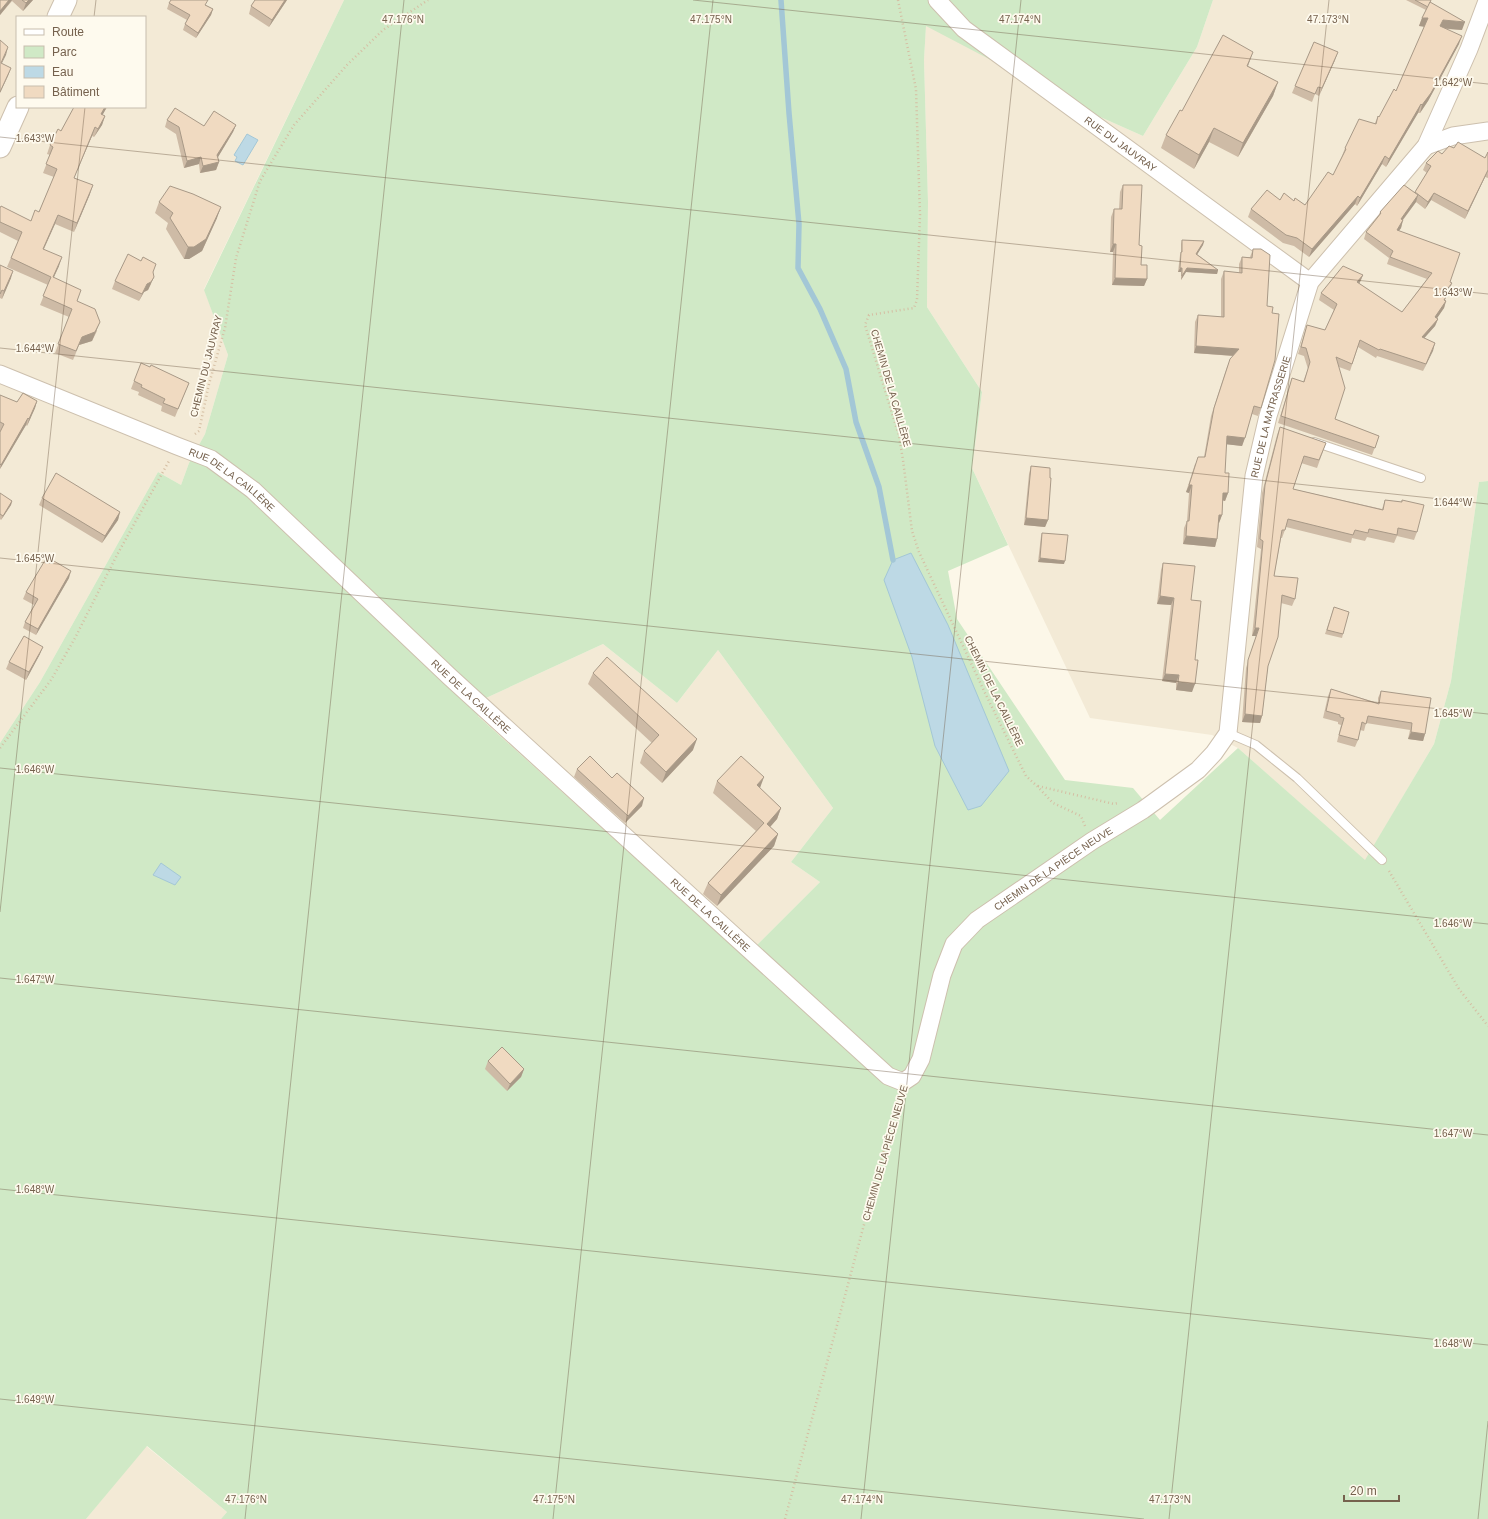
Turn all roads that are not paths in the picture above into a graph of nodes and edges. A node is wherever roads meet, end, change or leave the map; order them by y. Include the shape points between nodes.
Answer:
1 (66, 0) edge
2 (937, 0) edge
3 (1487, 2) edge
4 (58, 16) edge
5 (18, 108) edge
6 (1488, 131) edge
7 (1426, 146) junction
8 (0, 147) edge
9 (1310, 282) junction
10 (0, 374) edge
11 (1303, 438) edge
12 (1421, 478) dead end
13 (1228, 733) junction
14 (1382, 860) road end
15 (903, 1082) joint

1 - 4 street
2 - 9 street, RUE DU JAUVRAY via 964,29
3 - 7 street, RUE DE LA MATRASSERIE
5 - 8 street
6 - 7 street, RUE DE LA MATRASSERIE via 1453,136
7 - 9 street, RUE DE LA MATRASSERIE
9 - 13 street, RUE DE LA MATRASSERIE via 1254,476
10 - 15 street, RUE DE LA CAILLÈRE via 211,459 253,490 450,677 888,1076
11 - 12 lane
13 - 14 lane via 1256,745 1297,778
13 - 15 street, CHEMIN DE LA PIÈCE NEUVE via 1214,753 1192,774 1144,810 1092,841 976,920 954,944 942,975 921,1059 912,1076

